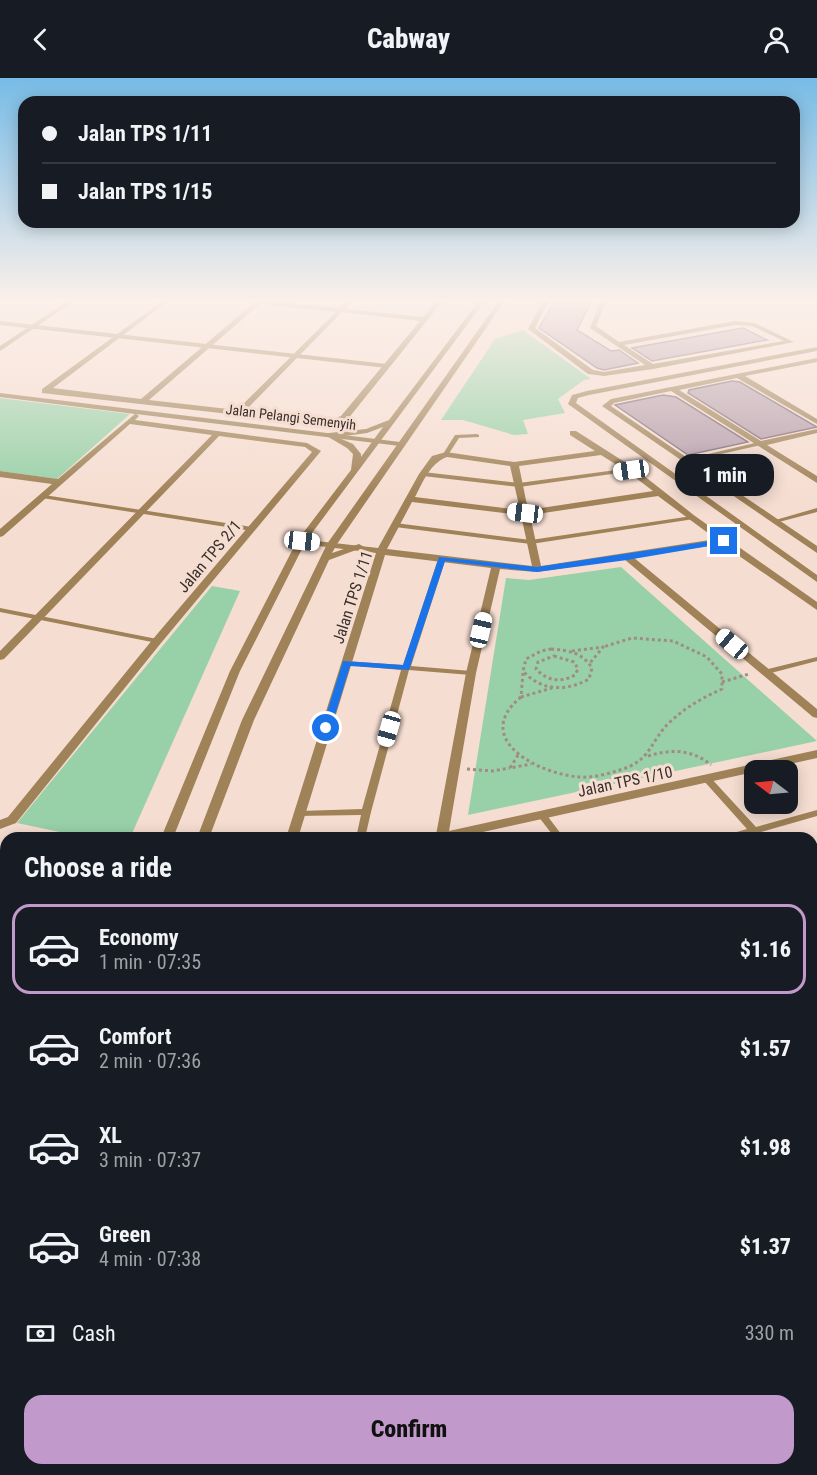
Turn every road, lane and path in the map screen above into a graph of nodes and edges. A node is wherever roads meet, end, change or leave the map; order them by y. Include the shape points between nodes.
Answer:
1 (78, 367) edge
2 (182, 367) edge
3 (285, 367) edge
4 (386, 367) edge
5 (431, 367) edge
6 (455, 367) edge
7 (584, 367) edge
8 (639, 367) edge
9 (653, 367) edge
10 (720, 367) edge
11 (782, 367) edge
12 (739, 376) junction
13 (667, 377) junction
14 (673, 389) junction
15 (48, 390) junction
16 (0, 395) edge
17 (35, 399) junction
18 (143, 401) junction
19 (139, 412) junction
20 (239, 413) junction
21 (390, 421) junction
22 (129, 422) junction
23 (817, 422) edge
24 (817, 431) edge
25 (218, 433) junction
26 (573, 433) dead end
27 (329, 435) junction
28 (477, 436) dead end
29 (375, 441) junction
30 (400, 444) junction
31 (759, 444) junction
32 (602, 452) junction
33 (446, 454) junction
34 (686, 460) junction
35 (514, 464) junction
36 (355, 470) junction
37 (631, 470) junction
38 (0, 474) edge
39 (423, 474) junction
40 (817, 480) edge
41 (59, 482) junction
42 (519, 485) junction
43 (660, 493) junction
44 (44, 496) junction
45 (408, 499) junction
46 (817, 510) edge
47 (141, 512) junction
48 (525, 513) junction
49 (692, 518) junction
50 (775, 521) junction
51 (395, 525) junction
52 (252, 529) junction
53 (0, 534) edge
54 (335, 539) junction
55 (302, 541) junction
56 (724, 541) junction
57 (531, 542) junction
58 (359, 547) junction
59 (382, 550) junction
60 (817, 550) edge
61 (442, 558) junction
62 (627, 558) junction
63 (324, 559) junction
64 (496, 566) junction
65 (537, 569) junction
66 (817, 579) edge
67 (817, 607) edge
68 (0, 610) edge
69 (41, 617) junction
70 (157, 641) junction
71 (603, 647) junction
72 (562, 650) junction
73 (570, 651) junction
74 (0, 657) edge
75 (561, 657) junction
76 (817, 659) edge
77 (346, 663) junction
78 (590, 663) junction
79 (406, 668) junction
80 (523, 671) junction
81 (767, 672) junction
82 (471, 673) junction
83 (751, 673) dead end
84 (562, 680) junction
85 (722, 682) junction
86 (553, 688) junction
87 (565, 688) junction
88 (521, 697) junction
89 (817, 715) edge
90 (817, 754) edge
91 (519, 755) junction
92 (647, 756) junction
93 (532, 764) junction
94 (510, 768) junction
95 (467, 770) dead end
96 (711, 774) junction
97 (366, 812) junction
98 (817, 813) edge
99 (300, 814) junction
100 (543, 816) junction
101 (0, 825) edge
102 (169, 832) edge
103 (206, 832) edge
104 (294, 832) edge
105 (362, 832) edge
106 (442, 832) edge
107 (469, 832) edge
108 (555, 832) edge
109 (756, 832) edge
110 (766, 832) edge

1 - 15 street
2 - 18 street
3 - 20 street
4 - 20 street via 344,418 326,423
5 - 21 street
6 - 30 street
7 - 8 street via 604,374
9 - 13 street
10 - 13 street
11 - 12 street
12 - 14 street
12 - 23 street
13 - 66 street via 587,393 575,397 572,404
14 - 31 street
14 - 34 street via 611,401 606,406
15 - 17 street
15 - 18 street
16 - 17 street, Jalan Pelangi Semenyih
17 - 19 street, Jalan Pelangi Semenyih
18 - 20 street
19 - 22 street
19 - 27 street, Jalan Pelangi Semenyih
21 - 27 street via 368,431
21 - 29 street
22 - 25 street, Jalan TPS 2/1
22 - 41 street
24 - 31 street
25 - 47 street
25 - 52 street, Jalan TPS 2/1 via 307,445 317,451
26 - 32 street
27 - 29 street, Jalan Pelangi Semenyih
27 - 36 street via 357,454
28 - 33 lane, Jalan TPS 1/11 via 457,436
29 - 30 street, Jalan Pelangi Semenyih
29 - 36 street
30 - 54 street
31 - 34 lane
31 - 40 street
32 - 35 street
32 - 37 street
33 - 35 street
33 - 39 street, Jalan TPS 1/11 via 435,458
34 - 50 street
35 - 42 street
36 - 55 street
37 - 42 lane
37 - 43 street
38 - 41 street
39 - 42 lane
39 - 45 street, Jalan TPS 1/11
41 - 44 street
42 - 48 street
43 - 48 street
43 - 49 street
44 - 47 lane
44 - 53 street
45 - 48 street
45 - 51 street, Jalan TPS 1/11
46 - 50 lane
47 - 52 lane
47 - 69 street
48 - 57 street
49 - 56 street
49 - 57 lane
50 - 60 street
51 - 57 lane
51 - 59 street, Jalan TPS 1/11
52 - 70 street, Jalan TPS 2/1
54 - 55 street
54 - 58 street
54 - 63 street
55 - 102 street via 235,671
56 - 62 street
56 - 67 street
57 - 65 street
58 - 59 street
58 - 63 street
59 - 61 street
59 - 77 street, Jalan TPS 1/11
61 - 64 street
61 - 79 lane
62 - 65 street
62 - 81 street
63 - 103 street via 248,720
64 - 65 street
64 - 82 street
68 - 69 lane
69 - 70 lane
69 - 74 street
70 - 101 street, Jalan TPS 2/1 via 12,820
71 - 73 path
71 - 78 path
71 - 85 path via 632,638 673,641 707,657 722,674
72 - 73 path
72 - 75 path
72 - 80 path via 532,654
73 - 78 path
75 - 84 path via 574,662 578,669 572,677
75 - 84 path via 542,659 536,669 542,676
76 - 81 lane
77 - 79 lane
77 - 99 street, Jalan TPS 1/11
78 - 87 path via 589,679
79 - 82 lane
79 - 97 lane
80 - 86 path via 534,682
80 - 88 path
81 - 89 street
82 - 106 street
83 - 85 path
84 - 87 path
85 - 92 path via 722,689 695,702 665,727
86 - 87 path
86 - 88 path
88 - 91 path via 503,717 504,733
90 - 96 street, Jalan TPS 1/10
91 - 93 path
91 - 94 path
92 - 93 path via 631,767 585,777
92 - 96 path via 665,749 688,752 705,759
93 - 94 path
94 - 95 path
96 - 100 street, Jalan TPS 1/10
96 - 109 lane
97 - 99 lane
97 - 105 lane
98 - 110 lane
99 - 104 street, Jalan TPS 1/11
100 - 107 street, Jalan TPS 1/10
100 - 108 lane

